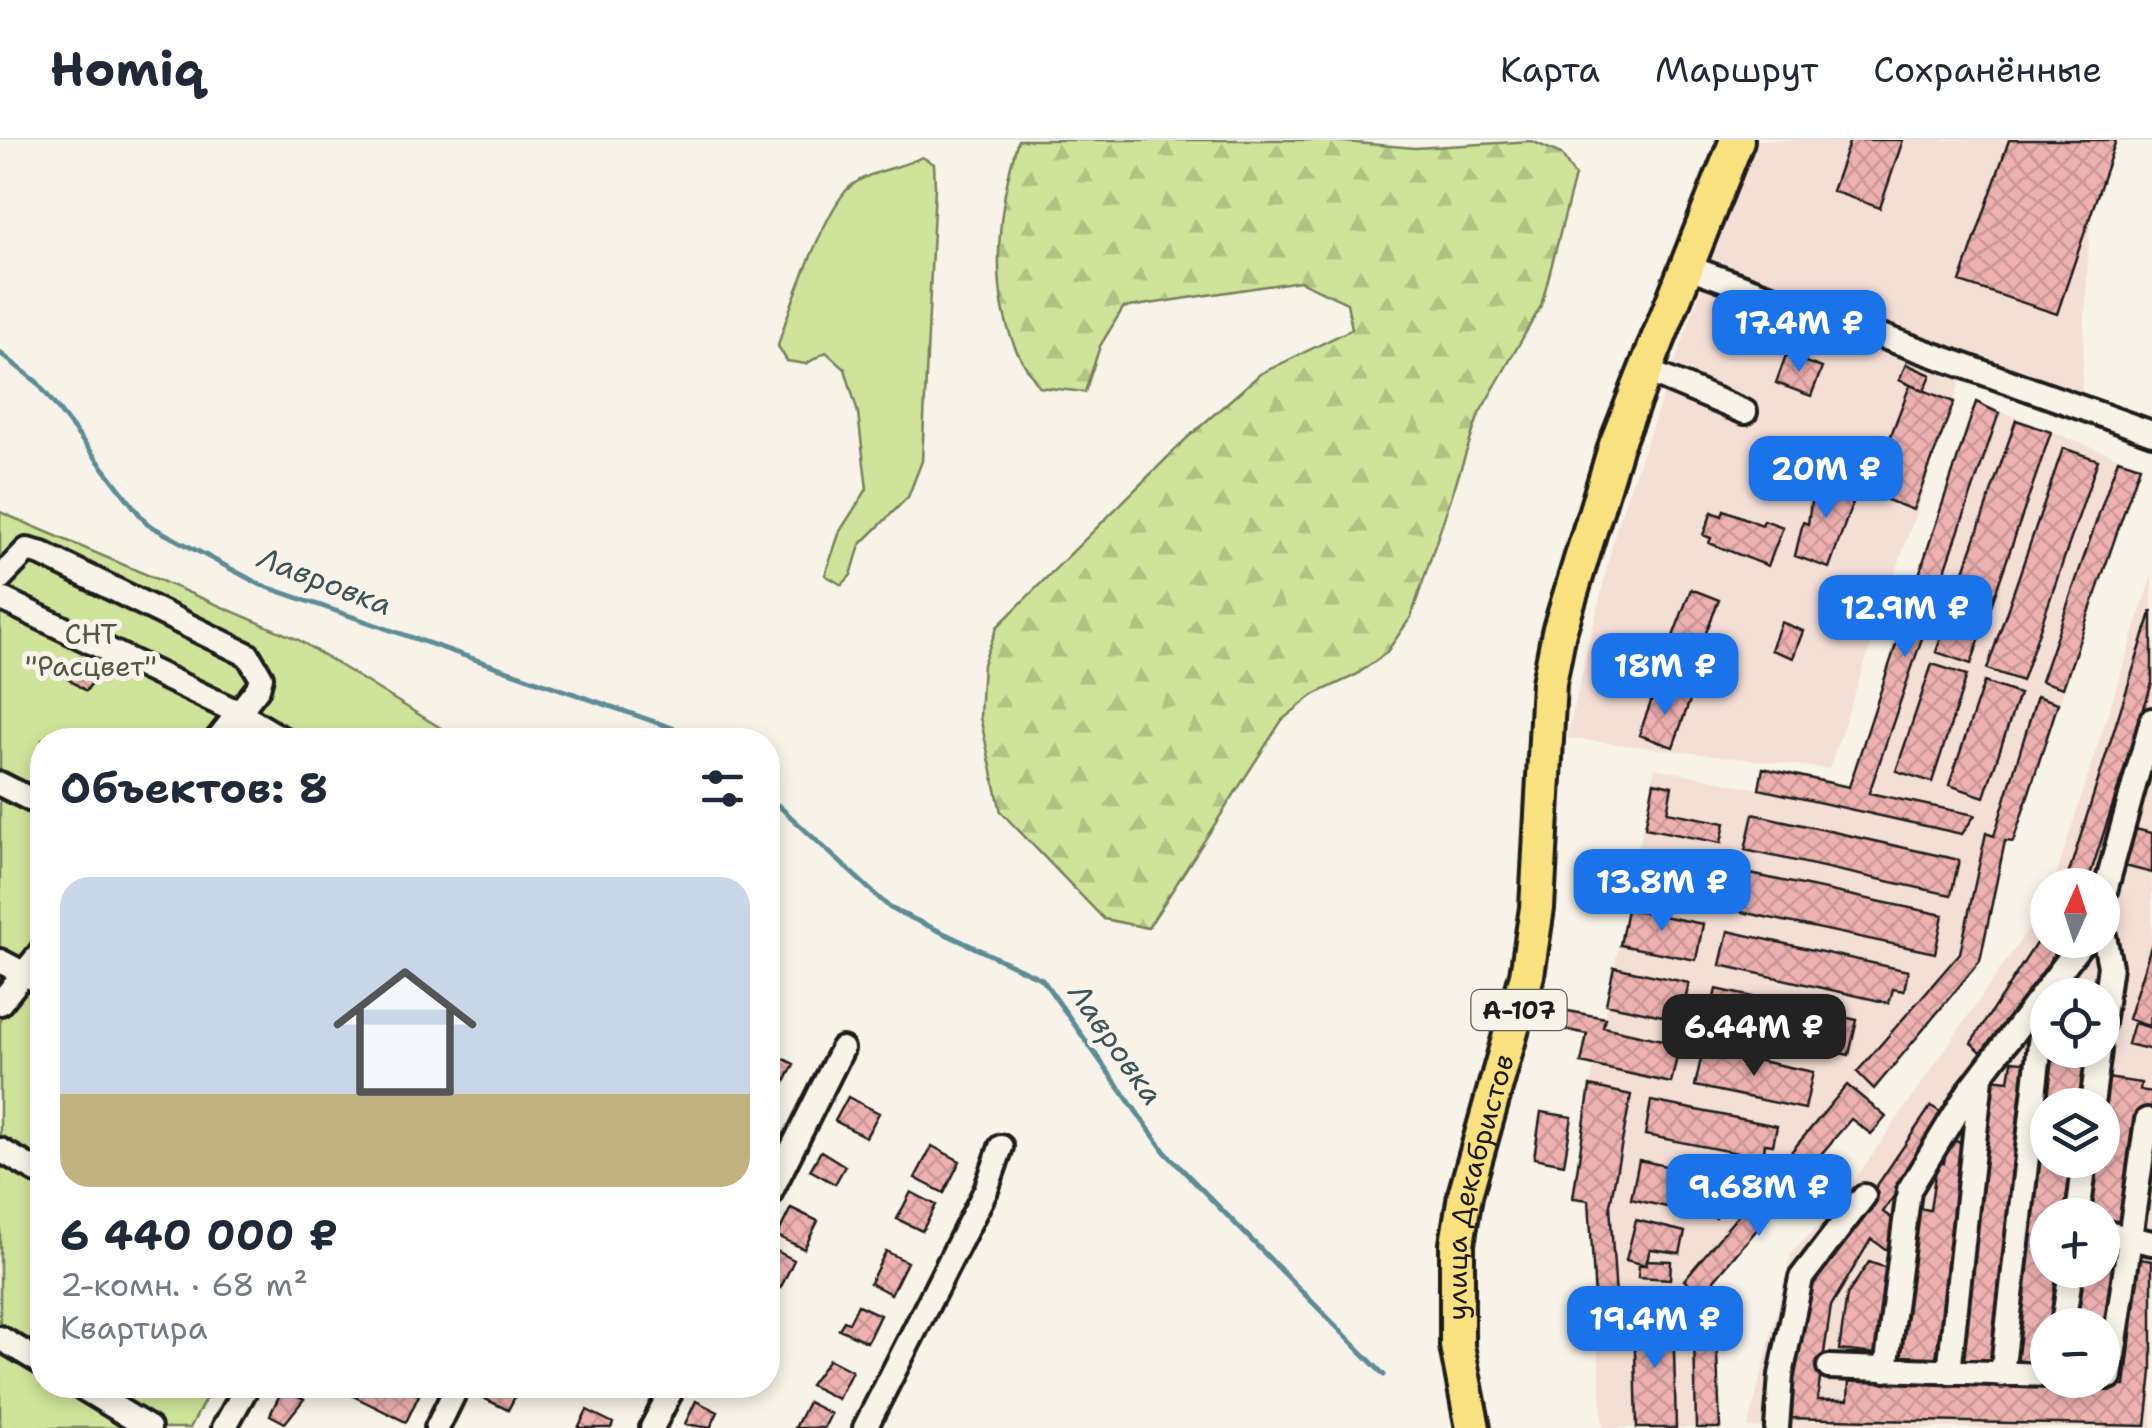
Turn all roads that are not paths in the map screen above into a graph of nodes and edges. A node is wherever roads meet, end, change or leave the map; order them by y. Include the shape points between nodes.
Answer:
1 (1737, 140) edge
2 (1688, 267) junction
3 (1647, 371) junction
4 (1745, 412) dead end
5 (2152, 434) edge
6 (0, 578) edge
7 (0, 598) edge
8 (239, 714) junction
9 (2152, 720) edge
10 (227, 728) edge
11 (263, 728) edge
12 (0, 784) edge
13 (30, 799) edge
14 (2111, 868) edge
15 (2070, 958) edge
16 (0, 961) edge
17 (30, 976) edge
18 (2055, 978) edge
19 (30, 981) edge
20 (0, 1003) edge
21 (2030, 1011) edge
22 (842, 1049) dead end
23 (2037, 1068) edge
24 (1982, 1074) junction
25 (2147, 1120) dead end
26 (1001, 1146) dead end
27 (0, 1150) edge
28 (30, 1167) edge
29 (780, 1174) edge
30 (2145, 1190) edge
31 (1864, 1196) dead end
32 (2142, 1240) edge
33 (2120, 1334) edge
34 (0, 1338) edge
35 (30, 1357) edge
36 (1829, 1367) dead end
37 (1886, 1370) junction
38 (1949, 1372) junction
39 (2002, 1374) junction
40 (2030, 1375) edge
41 (99, 1398) edge
42 (241, 1398) edge
43 (452, 1398) edge
44 (667, 1398) edge
45 (1764, 1427) edge
46 (149, 1428) edge
47 (224, 1428) edge
48 (437, 1428) edge
49 (652, 1428) edge
50 (866, 1428) edge
51 (1473, 1428) edge
52 (1780, 1428) edge

1 - 2 highway, улица Декабристов / А-107
2 - 3 highway, улица Декабристов / А-107
2 - 5 street
3 - 4 street
3 - 51 highway, улица Декабристов / А-107 via 1572,586 1549,683 1530,958 1457,1244 1457,1346
6 - 8 street via 27,550 42,554 248,654 261,676
7 - 8 street
8 - 10 street
8 - 11 street
9 - 14 street
12 - 13 street
15 - 18 street
16 - 17 street
19 - 20 street
21 - 24 street
22 - 29 street
23 - 39 street
24 - 37 street via 1910,1190
24 - 38 street
25 - 30 street
26 - 50 street via 986,1190
27 - 28 street
30 - 32 street
31 - 52 street via 1801,1278 1781,1374
32 - 33 street
34 - 35 street
36 - 37 street
37 - 38 street
38 - 39 street
39 - 40 street
41 - 46 street
42 - 47 street
43 - 48 street
44 - 49 street
45 - 52 street

